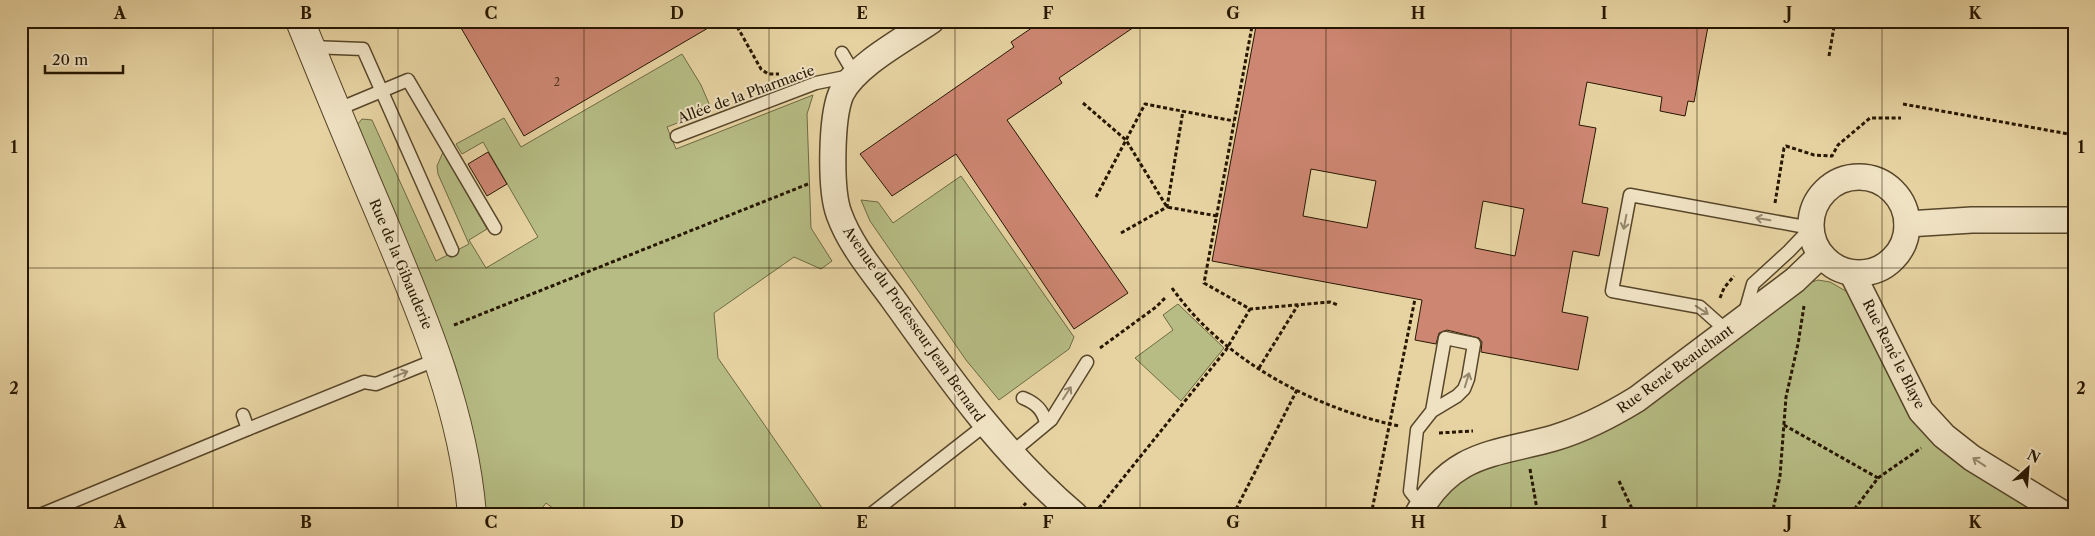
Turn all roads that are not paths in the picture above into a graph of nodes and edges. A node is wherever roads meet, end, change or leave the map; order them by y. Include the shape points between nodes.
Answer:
1 (300, 21) edge
2 (931, 21) edge
3 (310, 47) junction
4 (842, 53) dead end
5 (855, 76) junction
6 (382, 91) junction
7 (336, 110) junction
8 (677, 136) dead end
9 (2074, 220) edge
10 (1907, 224) junction
11 (495, 228) dead end
12 (1811, 228) junction
13 (452, 250) dead end
14 (1821, 255) junction
15 (1852, 273) junction
16 (1735, 325) junction
17 (438, 359) junction
18 (1087, 362) road end
19 (301, 393) dead end
20 (1022, 398) dead end
21 (306, 406) junction
22 (1432, 411) junction
23 (242, 415) dead end
24 (1046, 423) junction
25 (986, 425) junction
26 (248, 429) junction
27 (1010, 454) junction
28 (1419, 510) edge
29 (472, 514) edge
30 (40, 515) edge
31 (870, 515) edge
32 (1075, 515) edge
33 (2065, 515) edge

1 - 3 street, Rue de la Gibauderie
2 - 5 street, Avenue du Professeur Jean Bernard
3 - 6 lane via 363,49
3 - 7 street, Rue de la Gibauderie
4 - 5 lane
5 - 8 lane, Allée de la Pharmacie via 816,82
5 - 25 street, Avenue du Professeur Jean Bernard via 842,93 836,110 835,192 838,213 859,251
6 - 7 lane
6 - 11 lane via 408,80
6 - 13 lane
7 - 17 street, Rue de la Gibauderie
9 - 10 street
10 - 12 street via 1905,211 1891,189 1867,178 1854,178 1829,188 1819,199
10 - 15 street via 1906,238 1891,261 1866,273
12 - 14 street
12 - 16 lane via 1753,284
12 -> 16 lane via 1630,195 1612,291 1700,307
14 - 15 street via 1835,267
14 - 16 street, Rue René Beauchant via 1795,280
33 -> 15 street, Rue René le Blaye via 1988,469 1944,436 1921,411
16 - 28 street, Rue René Beauchant via 1611,415 1581,429 1481,456 1460,466 1441,482
21 -> 17 lane via 363,379 376,384
17 - 29 street, Rue de la Gibauderie via 460,437
24 -> 18 lane
19 - 21 lane
20 - 24 lane via 1033,402 1044,413
21 - 26 lane
22 -> 22 lane via 1464,389 1474,344 1445,338
22 - 28 lane via 1417,430 1410,482 1412,497
23 - 26 lane
24 - 27 lane
25 - 27 street, Avenue du Professeur Jean Bernard
25 - 31 lane
26 - 30 lane
27 - 32 street, Avenue du Professeur Jean Bernard

